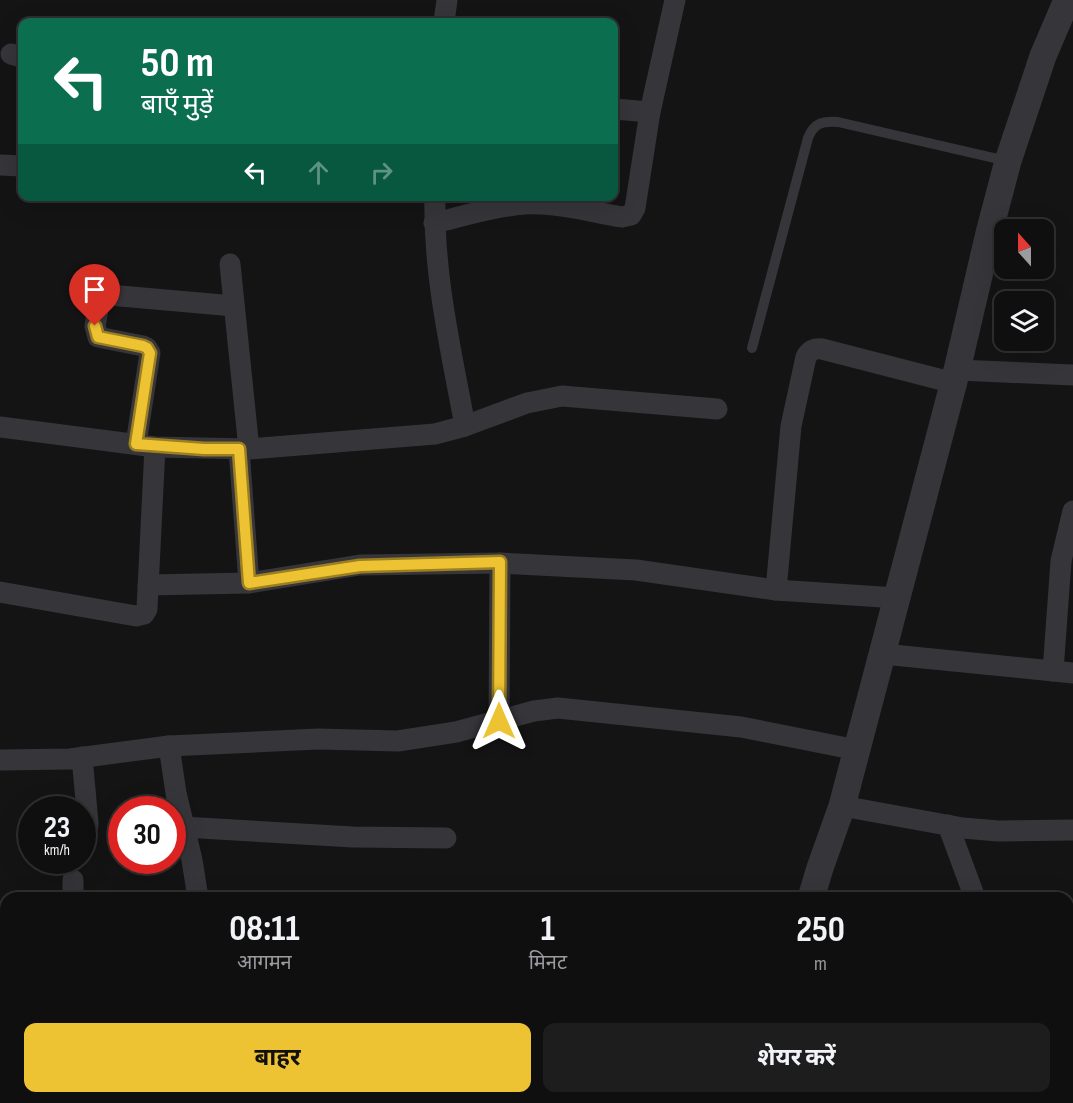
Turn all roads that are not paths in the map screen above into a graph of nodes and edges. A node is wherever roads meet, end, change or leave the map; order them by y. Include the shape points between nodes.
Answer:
1 (447, 0) edge
2 (675, 0) edge
3 (1068, 7) edge
4 (445, 18) edge
5 (618, 108) edge
6 (650, 112) junction
7 (1008, 161) junction
8 (0, 165) edge
9 (18, 166) edge
10 (435, 201) edge
11 (434, 223) junction
12 (230, 264) dead end
13 (234, 306) junction
14 (752, 348) dead end
15 (1073, 375) edge
16 (956, 376) junction
17 (717, 410) dead end
18 (465, 426) junction
19 (0, 427) edge
20 (146, 446) junction
21 (244, 449) junction
22 (1073, 511) edge
23 (500, 562) junction
24 (1066, 574) edge
25 (249, 583) junction
26 (148, 585) junction
27 (776, 590) junction
28 (0, 592) edge
29 (897, 598) junction
30 (883, 654) junction
31 (1063, 672) edge
32 (499, 721) junction
33 (169, 747) junction
34 (857, 750) junction
35 (82, 757) junction
36 (0, 760) edge
37 (86, 796) edge
38 (177, 796) edge
39 (843, 806) junction
40 (948, 825) junction
41 (186, 828) edge
42 (1073, 830) edge
43 (446, 838) dead end
44 (186, 842) edge
45 (197, 892) edge
46 (814, 892) edge
47 (973, 892) edge

1 - 4 street
2 - 6 street
3 - 7 street via 1028,98
5 - 6 street
6 - 11 street via 631,215 526,204
7 - 14 lane via 838,122 816,125 808,138
7 - 16 street
8 - 9 street
10 - 11 street
11 - 18 street via 440,284
12 - 13 street
13 - 20 street via 108,295 100,299 95,326 98,337 143,346 150,353
13 - 21 street
15 - 16 street
16 - 27 street via 822,349 809,352 792,417
16 - 29 street
17 - 18 street via 562,396
18 - 21 street via 425,435
19 - 20 street
20 - 21 street
20 - 26 street
21 - 25 street
22 - 24 street via 1066,537
23 - 25 street via 360,566
23 - 27 street via 636,570
23 - 32 street
24 - 31 street
25 - 26 street
26 - 28 street via 147,609 136,616
27 - 29 street
29 - 30 street
30 - 31 street
30 - 34 street
32 - 33 street via 398,741 318,739
32 - 34 street via 534,711 575,709 741,727
33 - 35 street
33 - 38 street
34 - 39 street
35 - 36 street
35 - 37 street
39 - 40 street
39 - 46 street
40 - 42 street via 998,831
40 - 47 street
41 - 43 street
44 - 45 street

